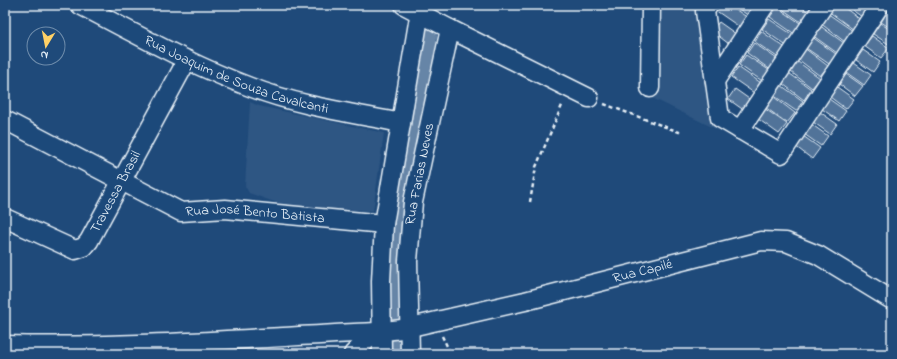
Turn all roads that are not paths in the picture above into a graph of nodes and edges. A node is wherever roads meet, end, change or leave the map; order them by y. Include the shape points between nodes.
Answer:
1 (80, 5) edge
2 (404, 5) edge
3 (651, 5) edge
4 (709, 5) edge
5 (765, 5) edge
6 (824, 5) edge
7 (880, 5) edge
8 (421, 9) edge
9 (450, 29) junction
10 (187, 60) junction
11 (715, 80) junction
12 (650, 88) dead end
13 (589, 98) road end
14 (5, 120) edge
15 (401, 123) junction
16 (740, 130) junction
17 (122, 182) junction
18 (5, 218) edge
19 (384, 224) junction
20 (892, 300) edge
21 (391, 330) junction
22 (5, 345) edge
23 (353, 354) edge
24 (382, 354) edge
25 (410, 354) edge

1 - 10 street, Rua Joaquim de Souza Cavalcanti
2 - 8 street
3 - 12 street
4 - 11 street via 705,11
5 - 11 street
6 - 16 street
7 - 16 street via 781,154
8 - 9 street
8 - 15 street, Rua Farias Neves
9 - 13 street
9 - 21 street, Rua Farias Neves via 413,202 408,261
10 - 15 street, Rua Joaquim de Souza Cavalcanti via 250,87 281,97 321,108
10 - 17 street, Travessa Brasil
11 - 16 street via 720,118
14 - 17 street, Rua José Bento Batista
15 - 19 street, Rua Farias Neves
17 - 18 street, Travessa Brasil via 89,241 79,250
17 - 19 street, Rua José Bento Batista via 181,212 225,209
19 - 21 street, Rua Farias Neves via 381,281
20 - 21 street, Rua Capilé via 818,254 786,242 761,241 525,301
21 - 22 street, Rua Capilé via 178,341
21 - 23 street
21 - 24 street, Rua Farias Neves
21 - 25 street, Rua Farias Neves

